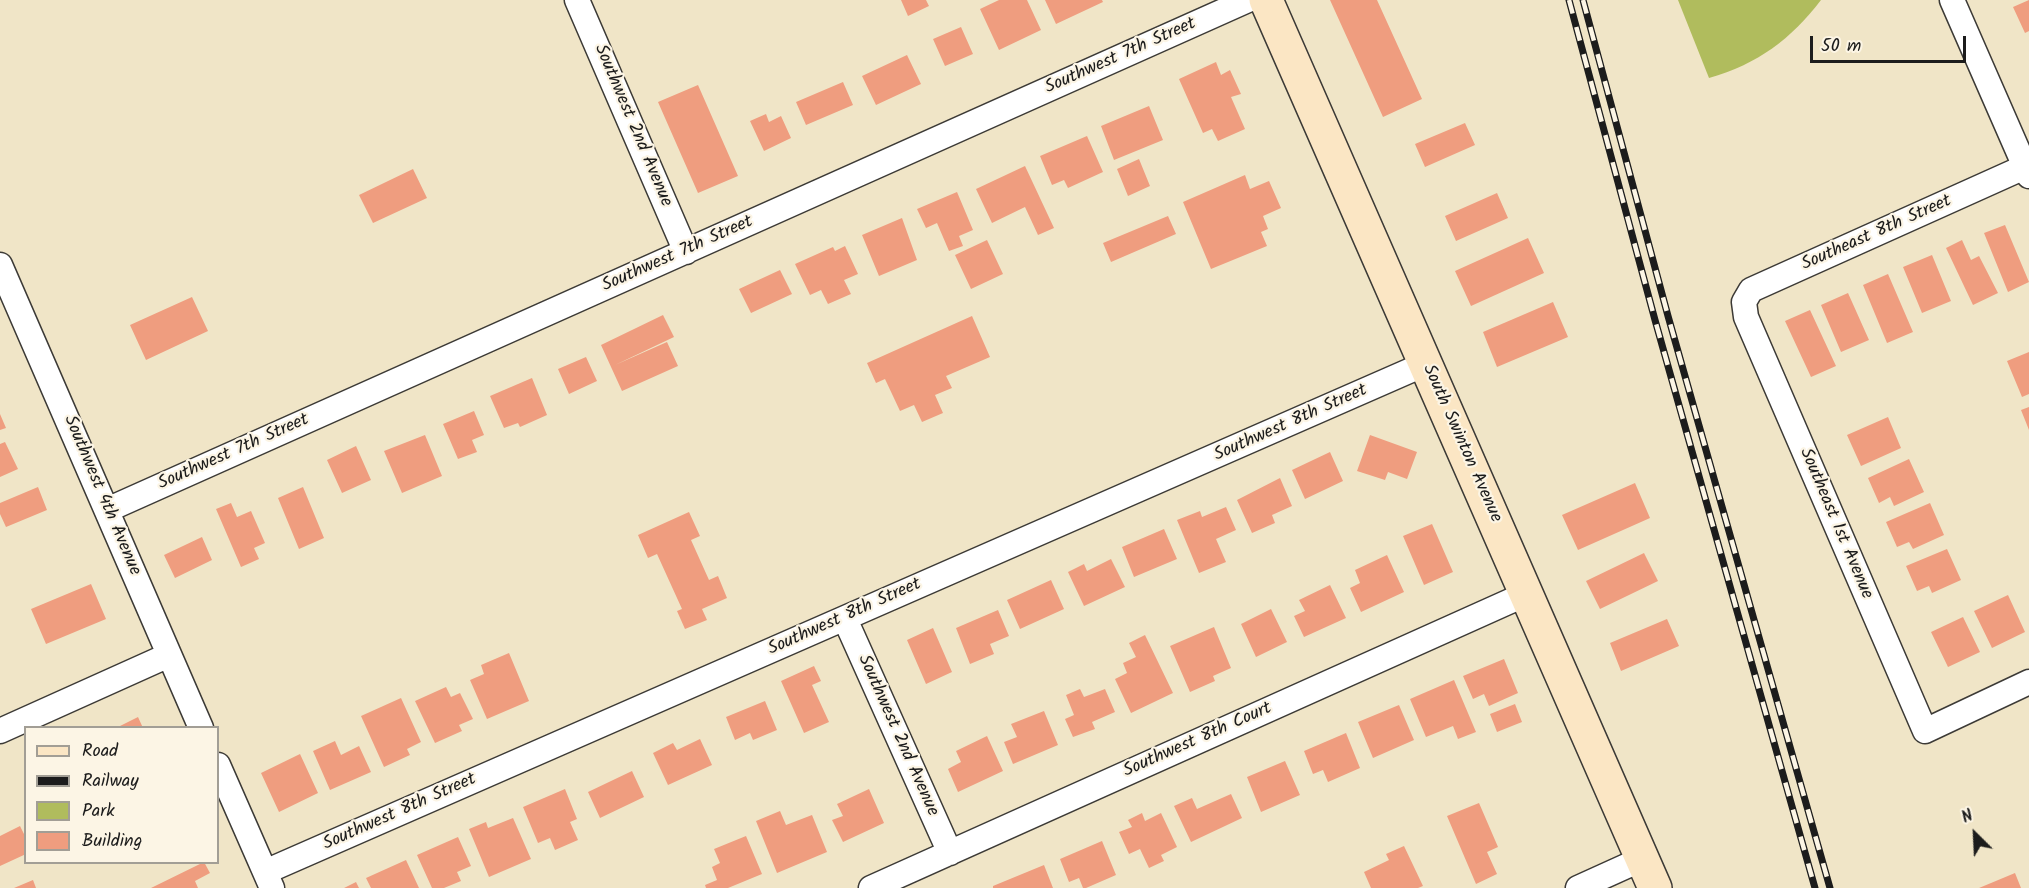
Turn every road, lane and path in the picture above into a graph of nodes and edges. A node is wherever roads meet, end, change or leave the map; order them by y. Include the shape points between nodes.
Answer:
1 (578, 0) edge
2 (1248, 0) edge
3 (1266, 0) edge
4 (1952, 0) edge
5 (2028, 170) edge
6 (687, 252) junction
7 (0, 266) edge
8 (1746, 317) joint
9 (1425, 364) junction
10 (107, 510) junction
11 (1526, 594) junction
12 (845, 619) junction
13 (169, 655) junction
14 (2029, 682) edge
15 (200, 726) edge
16 (0, 731) edge
17 (219, 767) edge
18 (950, 853) junction
19 (1649, 874) edge
20 (268, 880) edge
21 (871, 888) edge
22 (1578, 888) edge

1 - 6 street, Southwest 2nd Avenue
2 - 6 street, Southwest 7th Street
3 - 9 street, South Swinton Avenue
4 - 5 street
5 - 8 street, Southeast 8th Street via 1751,290 1744,302
6 - 10 street, Southwest 7th Street
7 - 10 street, Southwest 4th Avenue
8 - 14 street, Southeast 1st Avenue via 1925,730
9 - 11 street, South Swinton Avenue
9 - 12 street, Southwest 8th Street
10 - 13 street, Southwest 4th Avenue
11 - 18 street, Southwest 8th Court
11 - 19 street, South Swinton Avenue
12 - 18 street, Southwest 2nd Avenue
12 - 20 street, Southwest 8th Street
13 - 15 street, Southwest 4th Avenue
13 - 16 street
17 - 20 street
18 - 21 street, Southwest 8th Court
19 - 22 street

